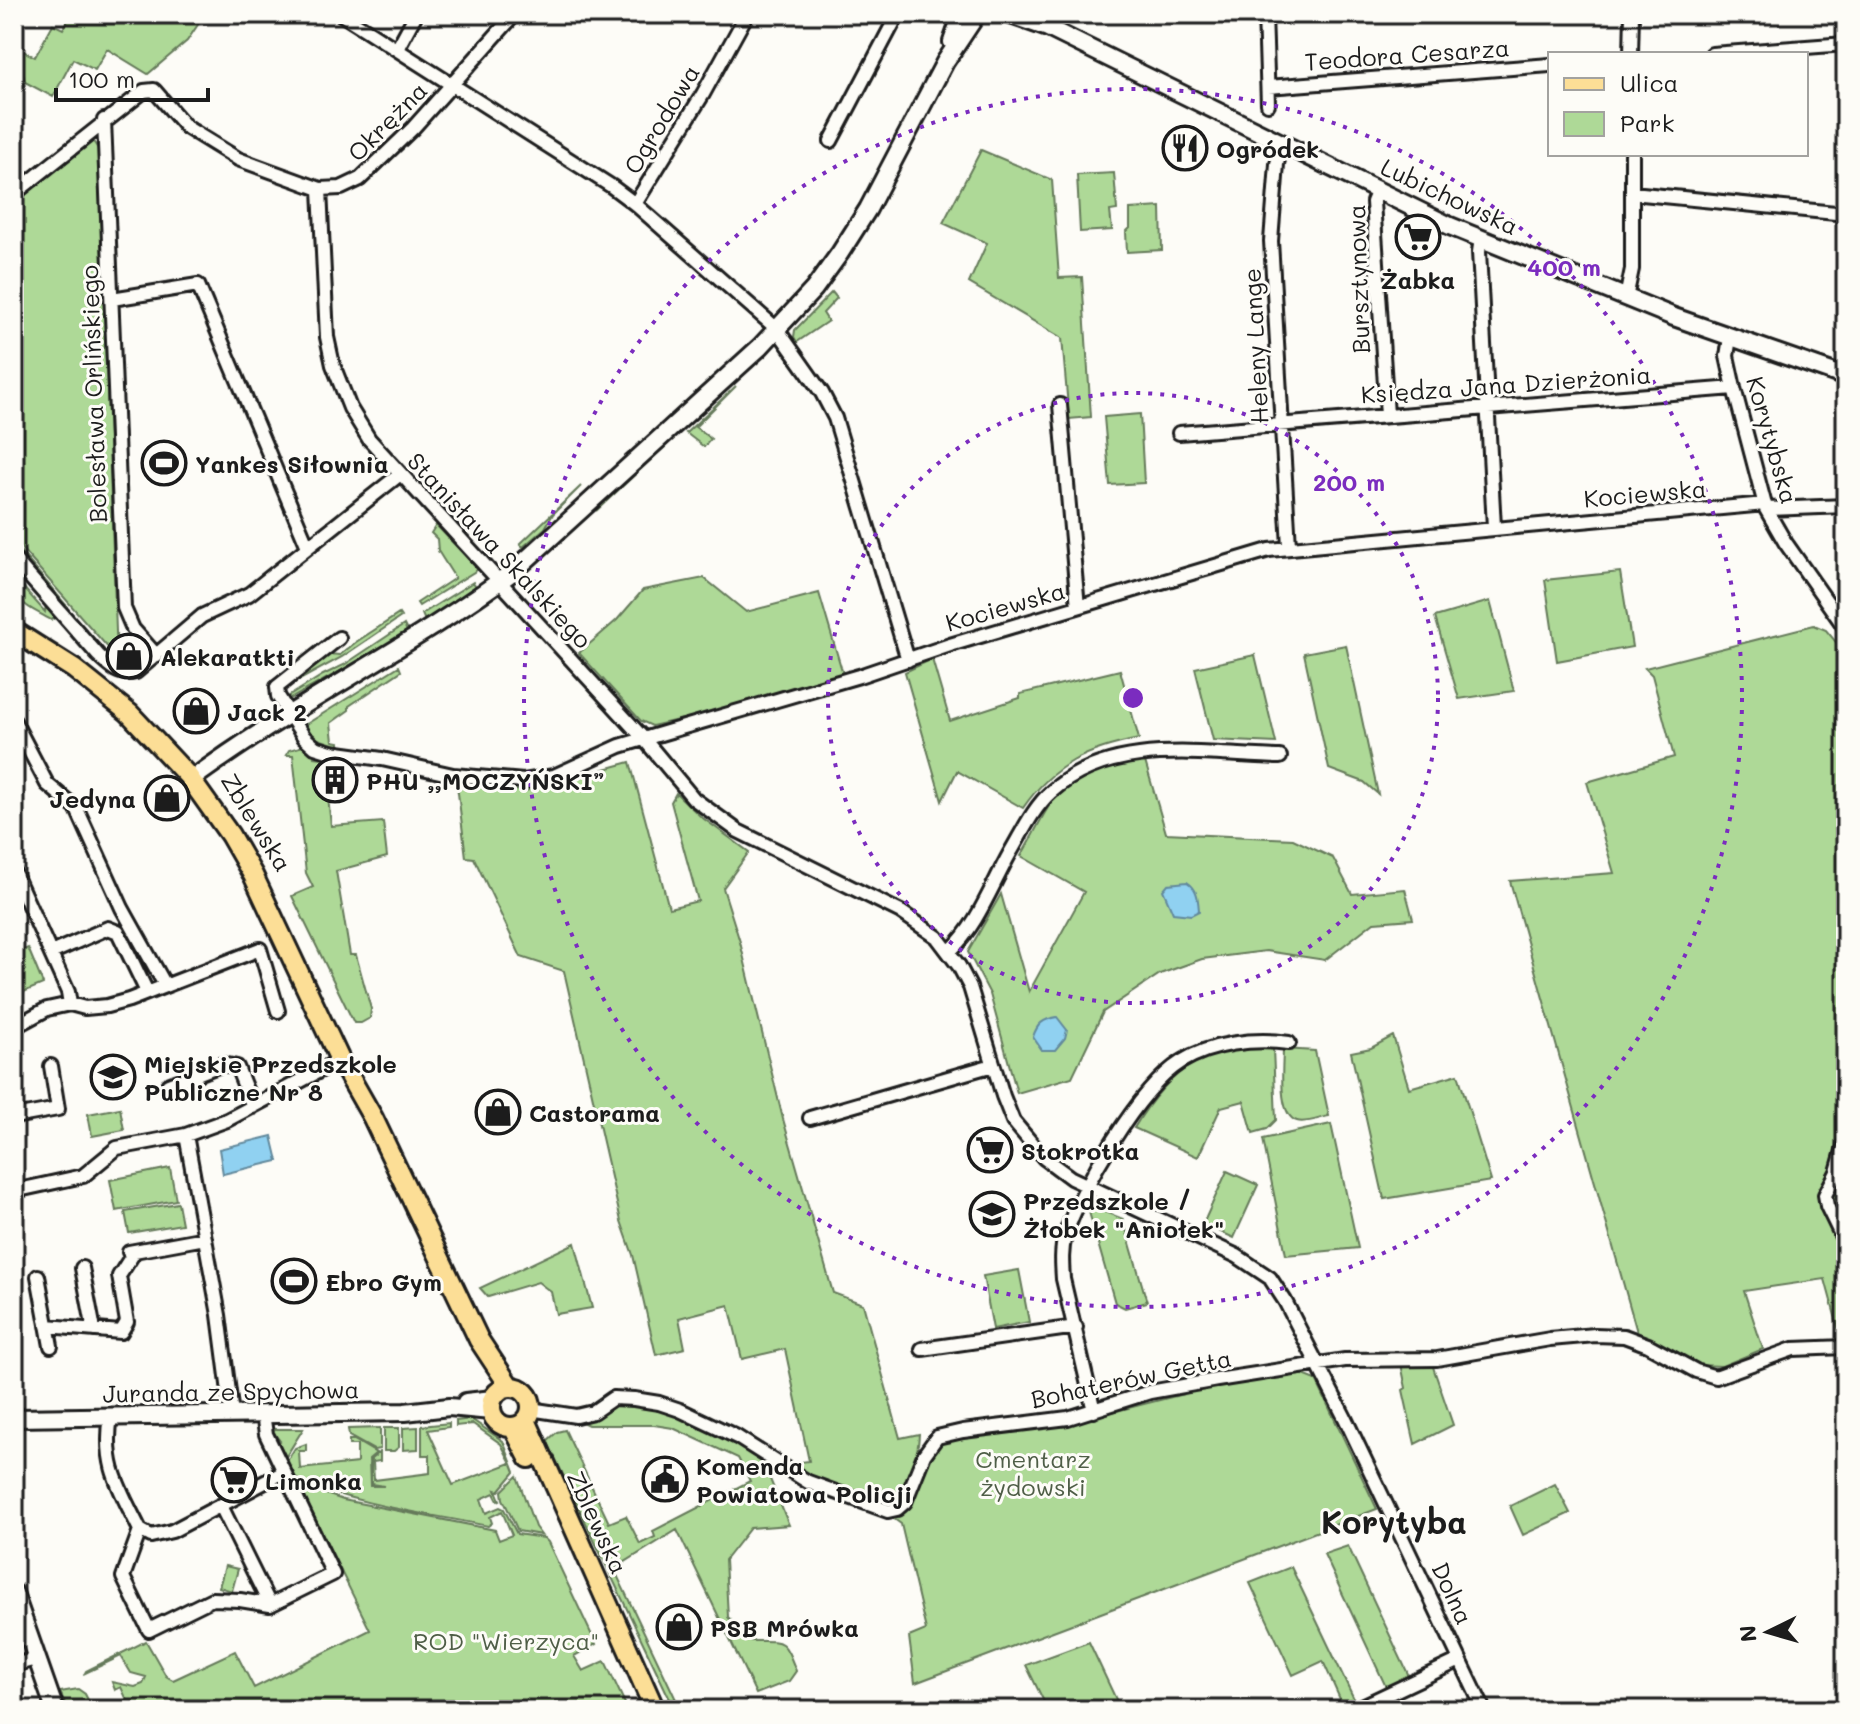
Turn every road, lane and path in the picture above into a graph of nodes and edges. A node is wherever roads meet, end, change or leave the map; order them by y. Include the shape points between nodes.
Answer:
1 (341, 14) edge
2 (416, 14) edge
3 (515, 14) edge
4 (747, 14) edge
5 (898, 14) edge
6 (962, 14) edge
7 (977, 14) edge
8 (1008, 14) edge
9 (1026, 14) edge
10 (1265, 14) edge
11 (1632, 14) edge
12 (1048, 28) junction
13 (1846, 44) edge
14 (397, 49) junction
15 (1631, 52) edge
16 (1739, 52) edge
17 (945, 62) junction
18 (1548, 65) edge
19 (453, 86) junction
20 (1268, 87) junction
21 (1268, 104) dead end
22 (104, 120) junction
23 (831, 141) dead end
24 (1282, 143) junction
25 (1632, 156) edge
26 (320, 189) junction
27 (1378, 190) junction
28 (1632, 193) junction
29 (14, 194) edge
30 (635, 204) junction
31 (1846, 214) edge
32 (1481, 238) junction
33 (1626, 298) junction
34 (112, 299) junction
35 (777, 329) junction
36 (1730, 338) junction
37 (1846, 377) edge
38 (1734, 388) junction
39 (1060, 405) dead end
40 (1487, 409) junction
41 (1387, 415) junction
42 (1282, 424) junction
43 (1179, 433) dead end
44 (399, 475) junction
45 (1765, 506) junction
46 (1846, 506) edge
47 (1494, 527) junction
48 (1289, 546) junction
49 (308, 547) junction
50 (14, 559) edge
51 (501, 581) junction
52 (1078, 607) junction
53 (14, 616) edge
54 (1846, 629) edge
55 (14, 631) edge
56 (339, 638) dead end
57 (157, 656) junction
58 (908, 660) junction
59 (289, 714) junction
60 (14, 721) edge
61 (644, 739) junction
62 (1280, 757) dead end
63 (195, 777) junction
64 (14, 872) edge
65 (17, 889) edge
66 (950, 951) junction
67 (51, 953) junction
68 (165, 985) junction
69 (147, 992) junction
70 (70, 1004) junction
71 (278, 1011) dead end
72 (14, 1027) edge
73 (1289, 1043) dead end
74 (340, 1060) junction
75 (993, 1065) junction
76 (51, 1066) dead end
77 (168, 1085) dead end
78 (253, 1107) junction
79 (14, 1117) edge
80 (373, 1118) junction
81 (810, 1118) dead end
82 (186, 1135) junction
83 (1846, 1140) edge
84 (1088, 1187) junction
85 (14, 1191) edge
86 (205, 1238) junction
87 (1846, 1245) edge
88 (82, 1268) dead end
89 (38, 1276) dead end
90 (47, 1326) junction
91 (1076, 1327) junction
92 (94, 1330) junction
93 (51, 1346) dead end
94 (1846, 1347) edge
95 (922, 1349) dead end
96 (1319, 1365) junction
97 (498, 1397) junction
98 (1094, 1411) junction
99 (263, 1414) junction
100 (232, 1415) junction
101 (111, 1416) junction
102 (14, 1418) edge
103 (523, 1418) junction
104 (284, 1472) junction
105 (221, 1506) junction
106 (140, 1530) junction
107 (14, 1593) edge
108 (270, 1605) junction
109 (36, 1659) junction
110 (1460, 1660) junction
111 (14, 1665) edge
112 (55, 1710) edge
113 (655, 1710) edge
114 (1354, 1710) edge
115 (1484, 1710) edge

1 - 14 street
2 - 14 street
3 - 19 street, Okrężna
4 - 30 street, Ogrodowa
5 - 23 street
6 - 17 street
7 - 17 street
8 - 12 street, Lubichowska
9 - 12 street, Lubichowska
10 - 20 street
11 - 15 street
12 - 24 street, Lubichowska
13 - 16 street
14 - 19 street
17 - 35 street via 858,226 814,289
18 - 20 street, Teodora Cesarza
19 - 26 street, Okrężna via 360,179 341,188
19 - 30 street
20 - 21 street
22 - 26 street via 144,91 154,90 204,140 238,159
22 - 29 street
22 - 34 street, Bolesława Orlińskiego
24 - 27 street, Lubichowska
24 - 42 street, Heleny Lange via 1271,241
25 - 28 street
26 - 44 street, Stanisława Skalskiego via 333,365 350,408
27 - 32 street, Lubichowska
27 - 41 street, Bursztynowa via 1373,202
28 - 31 street
28 - 33 street via 1632,269
30 - 35 street
32 - 33 street, Lubichowska
32 - 40 street
33 - 36 street, Lubichowska
34 - 49 street via 198,285
34 - 57 street, Bolesława Orlińskiego via 124,608 133,629
35 - 51 street
35 - 58 street via 835,418
36 - 37 street, Lubichowska
36 - 38 street, Korytybska via 1727,356
38 - 40 street, Księdza Jana Dzierżonia
38 - 45 street, Korytybska
39 - 52 street
40 - 41 street, Księdza Jana Dzierżonia
40 - 47 street
41 - 42 street, Księdza Jana Dzierżonia
42 - 43 street, Księdza Jana Dzierżonia
42 - 48 street, Heleny Lange
44 - 49 street
44 - 51 street, Stanisława Skalskiego
45 - 46 street, Kociewska
45 - 47 street, Kociewska
45 - 54 street, Korytybska
47 - 48 street, Kociewska
48 - 52 street, Kociewska
49 - 57 street via 249,594 202,616
50 - 57 street via 111,668 136,672
51 - 59 street
51 - 61 street, Stanisława Skalskiego
52 - 58 street, Kociewska
53 - 63 main road, Zblewska via 68,650 118,691 153,723
55 - 63 main road, Zblewska via 104,692
56 - 59 street via 277,687
58 - 61 street, Kociewska
59 - 61 street, Kociewska via 315,747 473,778 524,781 554,776
59 - 63 street
60 - 68 street via 47,784 77,809 122,908
61 - 66 street, Stanisława Skalskiego via 694,799 718,818 901,912
62 - 66 street via 1151,753 1121,757 1070,779 1042,802
63 - 74 main road, Zblewska via 253,875
63 - 80 main road, Zblewska via 224,808 261,870
64 - 65 street
65 - 67 street
66 - 75 street, Dolna via 970,987
67 - 69 street via 108,928 118,932
67 - 70 street
68 - 69 street
68 - 71 street via 260,949
69 - 70 street via 107,1006
70 - 72 street via 47,1009
73 - 84 street via 1227,1045 1181,1062 1143,1100
74 - 78 street
74 - 80 main road, Zblewska
75 - 81 street
75 - 84 street, Dolna via 1013,1121 1028,1141
76 - 79 street via 58,1109
77 - 78 street via 223,1064 237,1067
78 - 82 street
80 - 97 main road, Zblewska via 479,1340
82 - 85 street via 117,1148 83,1176
82 - 86 street
83 - 87 street via 1825,1201
84 - 91 street via 1065,1236 1061,1258
84 - 96 street, Dolna via 1264,1272
86 - 92 street via 129,1252 119,1276 127,1322 121,1332
86 - 100 street
88 - 92 street
89 - 90 street
90 - 92 street
90 - 93 street
91 - 95 street
91 - 98 street
94 - 96 street, Bohaterów Getta via 1793,1349 1716,1377 1624,1336 1595,1335 1437,1359
96 - 98 street, Bohaterów Getta via 1150,1392
96 - 110 street, Dolna
97 - 99 street, Juranda ze Spychowa via 405,1412
97 - 103 main road via 499,1423
97 - 103 main road via 523,1391
98 - 103 street, Bohaterów Getta via 937,1437 905,1502 888,1511 808,1482 737,1437 680,1410 634,1399 608,1400 593,1412 576,1416
99 - 100 street, Juranda ze Spychowa
99 - 104 street via 264,1429
100 - 101 street, Juranda ze Spychowa
101 - 102 street, Juranda ze Spychowa
101 - 106 street via 107,1440 112,1472
103 - 113 main road, Zblewska
104 - 105 street
104 - 108 street via 333,1574
105 - 106 street via 172,1531 151,1536
105 - 108 street
106 - 108 street via 123,1577 149,1630 212,1599
107 - 109 street
109 - 111 street
109 - 112 street
110 - 114 street
110 - 115 street, Dolna

